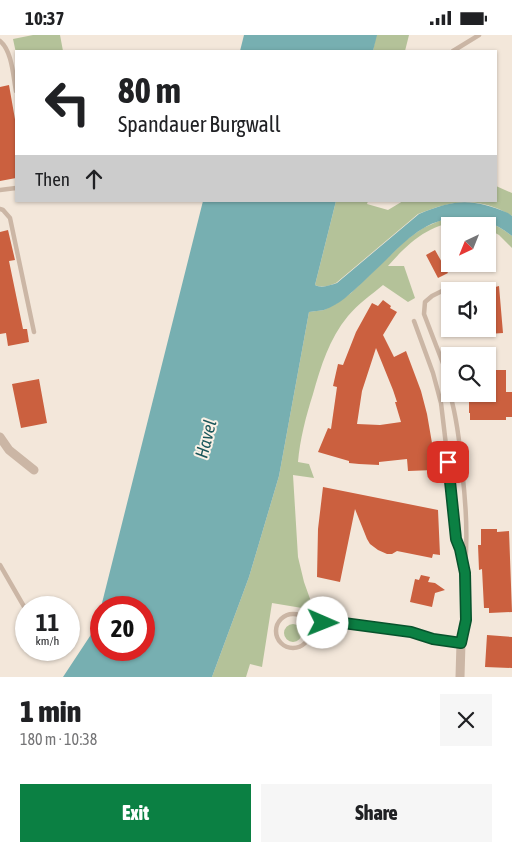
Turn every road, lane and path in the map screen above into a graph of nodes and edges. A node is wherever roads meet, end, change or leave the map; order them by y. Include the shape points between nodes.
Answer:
1 (479, 35) edge
2 (0, 41) edge
3 (455, 50) edge
4 (15, 86) edge
5 (15, 187) edge
6 (0, 190) edge
7 (0, 209) edge
8 (441, 292) edge
9 (414, 321) dead end
10 (34, 332) dead end
11 (441, 358) edge
12 (452, 402) edge
13 (0, 437) edge
14 (34, 471) dead end
15 (0, 565) edge
16 (465, 573) junction
17 (18, 596) edge
18 (309, 624) junction
19 (461, 643) junction
20 (460, 677) edge

1 - 3 lane
2 - 4 lane via 9,53
5 - 6 lane
7 - 10 lane via 10,217
8 - 11 lane via 425,302 424,315
9 - 16 lane via 441,403 456,539
12 - 16 lane via 466,505
13 - 14 street via 8,450
15 - 17 lane
16 - 19 street via 466,620
18 - 18 lane via 301,616 289,614 276,627 277,639 290,649 300,648 308,641
18 - 19 lane via 336,622 411,632
19 - 20 street

